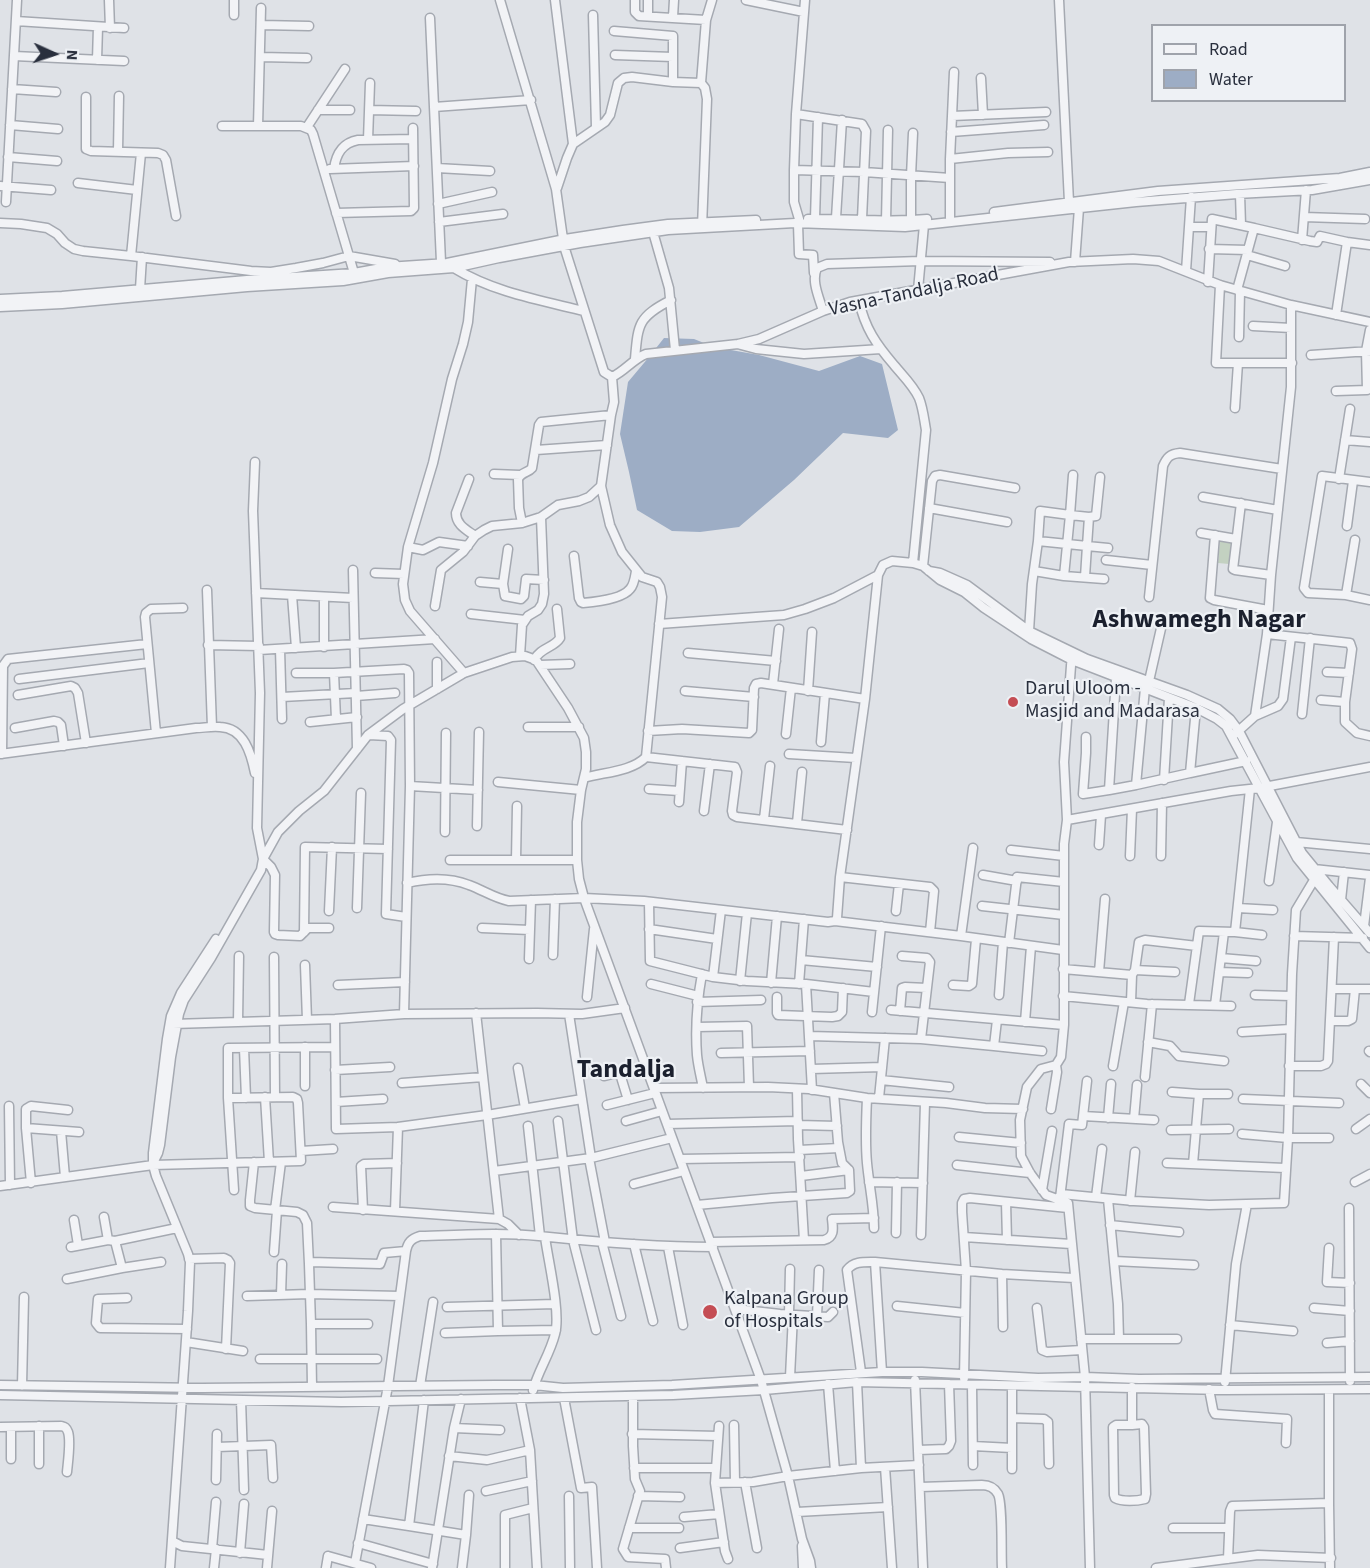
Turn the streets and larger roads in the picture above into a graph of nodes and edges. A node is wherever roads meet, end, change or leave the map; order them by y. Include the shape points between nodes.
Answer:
1 (17, 0) edge
2 (109, 0) edge
3 (234, 0) edge
4 (500, 0) edge
5 (555, 0) edge
6 (635, 0) edge
7 (648, 0) edge
8 (674, 0) edge
9 (712, 0) edge
10 (746, 0) edge
11 (805, 0) edge
12 (1059, 0) edge
13 (261, 8) dead end
14 (804, 12) junction
15 (234, 15) dead end
16 (593, 15) dead end
17 (648, 16) junction
18 (674, 17) junction
19 (430, 18) dead end
20 (706, 20) junction
21 (15, 21) junction
22 (261, 25) junction
23 (309, 26) dead end
24 (98, 27) junction
25 (110, 27) junction
26 (124, 28) dead end
27 (614, 31) dead end
28 (615, 55) dead end
29 (14, 56) junction
30 (260, 57) junction
31 (673, 57) junction
32 (307, 58) dead end
33 (97, 60) junction
34 (124, 61) dead end
35 (345, 69) dead end
36 (954, 72) dead end
37 (981, 78) dead end
38 (674, 82) junction
39 (701, 82) junction
40 (370, 83) dead end
41 (12, 89) junction
42 (56, 92) dead end
43 (119, 96) dead end
44 (86, 97) dead end
45 (531, 100) junction
46 (434, 107) junction
47 (318, 110) junction
48 (350, 110) dead end
49 (369, 110) junction
50 (416, 111) dead end
51 (1046, 112) dead end
52 (796, 114) junction
53 (983, 115) junction
54 (952, 116) junction
55 (818, 117) junction
56 (842, 120) junction
57 (10, 124) junction
58 (1044, 125) dead end
59 (222, 126) dead end
60 (258, 126) junction
61 (307, 127) junction
62 (596, 127) junction
63 (413, 128) dead end
64 (58, 129) dead end
65 (888, 130) dead end
66 (951, 132) junction
67 (913, 133) dead end
68 (413, 139) junction
69 (368, 140) junction
70 (573, 144) junction
71 (118, 151) junction
72 (1048, 152) dead end
73 (141, 153) junction
74 (8, 157) junction
75 (950, 159) junction
76 (57, 161) dead end
77 (414, 166) junction
78 (437, 168) junction
79 (334, 169) junction
80 (324, 170) junction
81 (794, 170) junction
82 (490, 171) dead end
83 (817, 171) junction
84 (839, 172) junction
85 (864, 172) junction
86 (1370, 172) edge
87 (887, 174) junction
88 (911, 176) junction
89 (950, 178) junction
90 (1370, 180) edge
91 (78, 183) dead end
92 (3, 186) edge
93 (556, 189) junction
94 (51, 190) dead end
95 (137, 190) junction
96 (1306, 190) junction
97 (492, 192) dead end
98 (1240, 194) junction
99 (1191, 197) junction
100 (6, 202) dead end
101 (1070, 202) junction
102 (438, 204) junction
103 (1079, 208) junction
104 (336, 213) junction
105 (503, 214) dead end
106 (176, 216) dead end
107 (1304, 217) junction
108 (836, 218) junction
109 (950, 218) junction
110 (815, 219) junction
111 (862, 219) junction
112 (1365, 219) dead end
113 (886, 220) junction
114 (798, 221) junction
115 (911, 221) junction
116 (439, 222) junction
117 (0, 223) edge
118 (929, 223) junction
119 (1241, 225) junction
120 (702, 226) junction
121 (1211, 226) junction
122 (1189, 227) junction
123 (1254, 228) junction
124 (653, 232) junction
125 (1302, 240) junction
126 (1347, 242) junction
127 (565, 243) junction
128 (1370, 245) edge
129 (1209, 249) junction
130 (1248, 253) junction
131 (131, 255) junction
132 (349, 256) junction
133 (142, 257) junction
134 (920, 261) junction
135 (1072, 262) junction
136 (447, 264) junction
137 (404, 266) junction
138 (1285, 266) dead end
139 (1186, 271) junction
140 (354, 273) junction
141 (814, 274) junction
142 (472, 279) junction
143 (1208, 282) junction
144 (1220, 285) junction
145 (140, 289) junction
146 (918, 290) junction
147 (1239, 291) junction
148 (0, 299) edge
149 (671, 300) junction
150 (859, 301) junction
151 (1291, 305) junction
152 (0, 307) edge
153 (823, 310) junction
154 (584, 311) junction
155 (1336, 315) junction
156 (1370, 322) edge
157 (1253, 327) dead end
158 (1291, 328) junction
159 (1370, 330) edge
160 (1239, 337) dead end
161 (738, 344) junction
162 (880, 349) junction
163 (675, 350) junction
164 (1368, 351) edge
165 (1311, 355) dead end
166 (636, 359) junction
167 (1238, 363) junction
168 (1292, 363) junction
169 (612, 377) junction
170 (1369, 390) edge
171 (1336, 391) dead end
172 (1235, 408) dead end
173 (1350, 409) dead end
174 (611, 415) junction
175 (1345, 440) junction
176 (1370, 442) edge
177 (607, 445) junction
178 (536, 450) junction
179 (255, 462) dead end
180 (1282, 469) junction
181 (494, 474) dead end
182 (520, 475) junction
183 (1073, 475) dead end
184 (1100, 477) dead end
185 (470, 478) dead end
186 (1339, 479) junction
187 (1353, 481) junction
188 (1370, 482) edge
189 (601, 486) junction
190 (1015, 488) dead end
191 (1203, 497) dead end
192 (1240, 503) junction
193 (929, 508) junction
194 (1278, 510) junction
195 (1070, 515) junction
196 (541, 517) junction
197 (1089, 517) junction
198 (1007, 522) dead end
199 (522, 523) junction
200 (1347, 526) dead end
201 (1201, 533) dead end
202 (475, 536) junction
203 (1215, 536) junction
204 (1236, 539) junction
205 (1355, 540) dead end
206 (1038, 541) junction
207 (1067, 544) junction
208 (468, 546) junction
209 (1087, 546) junction
210 (408, 548) junction
211 (1108, 548) dead end
212 (508, 549) dead end
213 (574, 556) dead end
214 (1106, 560) dead end
215 (913, 562) junction
216 (1152, 565) junction
217 (926, 569) junction
218 (353, 570) dead end
219 (1034, 571) junction
220 (375, 573) dead end
221 (404, 574) junction
222 (639, 574) junction
223 (878, 575) junction
224 (1271, 575) junction
225 (1064, 576) junction
226 (1084, 577) junction
227 (544, 579) junction
228 (1104, 579) dead end
229 (480, 582) dead end
230 (502, 584) junction
231 (207, 590) dead end
232 (256, 593) junction
233 (292, 595) junction
234 (1347, 595) junction
235 (324, 597) junction
236 (1149, 597) dead end
237 (353, 598) junction
238 (1370, 600) edge
239 (435, 606) dead end
240 (183, 608) dead end
241 (557, 609) dead end
242 (1268, 610) junction
243 (471, 614) dead end
244 (525, 620) junction
245 (659, 624) junction
246 (1162, 624) dead end
247 (779, 629) dead end
248 (1029, 631) junction
249 (812, 632) dead end
250 (1267, 634) junction
251 (1290, 637) junction
252 (1310, 638) junction
253 (435, 639) junction
254 (147, 644) junction
255 (208, 645) junction
256 (355, 645) junction
257 (324, 647) junction
258 (259, 648) junction
259 (296, 648) junction
260 (280, 649) junction
261 (688, 653) dead end
262 (1072, 656) junction
263 (520, 657) junction
264 (776, 661) junction
265 (437, 662) dead end
266 (537, 662) junction
267 (149, 663) junction
268 (570, 664) dead end
269 (355, 672) junction
270 (1327, 672) dead end
271 (296, 673) dead end
272 (334, 673) junction
273 (464, 673) junction
274 (1349, 673) junction
275 (1116, 678) junction
276 (20, 679) dead end
277 (774, 684) junction
278 (1147, 685) junction
279 (791, 688) junction
280 (437, 689) junction
281 (808, 690) junction
282 (685, 691) dead end
283 (394, 693) dead end
284 (825, 693) junction
285 (18, 695) dead end
286 (335, 695) junction
287 (356, 695) junction
288 (282, 697) junction
289 (754, 697) junction
290 (1169, 698) junction
291 (865, 699) junction
292 (1321, 700) dead end
293 (1345, 702) junction
294 (410, 705) junction
295 (1196, 708) junction
296 (1302, 714) dead end
297 (1255, 716) junction
298 (357, 717) junction
299 (282, 719) dead end
300 (336, 720) junction
301 (310, 722) dead end
302 (212, 727) junction
303 (528, 727) dead end
304 (579, 727) junction
305 (15, 728) dead end
306 (648, 731) junction
307 (479, 732) dead end
308 (156, 733) junction
309 (446, 733) dead end
310 (786, 734) dead end
311 (1236, 734) junction
312 (368, 735) junction
313 (1370, 736) edge
314 (1086, 737) dead end
315 (821, 742) dead end
316 (86, 743) junction
317 (64, 746) junction
318 (357, 749) junction
319 (1, 754) edge
320 (789, 754) dead end
321 (646, 757) junction
322 (856, 758) junction
323 (681, 761) junction
324 (1246, 761) junction
325 (710, 764) junction
326 (770, 766) dead end
327 (1370, 767) edge
328 (802, 772) dead end
329 (1190, 773) junction
330 (584, 778) junction
331 (1164, 780) junction
332 (498, 782) dead end
333 (257, 784) junction
334 (1136, 785) junction
335 (410, 786) junction
336 (445, 788) junction
337 (1259, 788) junction
338 (649, 789) dead end
339 (478, 790) junction
340 (581, 790) junction
341 (679, 790) junction
342 (1109, 790) junction
343 (362, 794) dead end
344 (679, 802) dead end
345 (1162, 803) junction
346 (517, 806) dead end
347 (1132, 809) junction
348 (704, 811) dead end
349 (1101, 814) junction
350 (764, 819) junction
351 (1067, 820) junction
352 (1277, 821) junction
353 (797, 823) junction
354 (477, 826) dead end
355 (257, 828) junction
356 (847, 830) junction
357 (278, 832) junction
358 (445, 832) dead end
359 (1293, 844) junction
360 (1099, 845) dead end
361 (332, 848) junction
362 (360, 848) junction
363 (973, 848) dead end
364 (388, 849) junction
365 (1370, 849) edge
366 (1011, 850) dead end
367 (1161, 855) dead end
368 (1064, 856) junction
369 (1130, 856) dead end
370 (450, 860) dead end
371 (516, 860) junction
372 (577, 860) junction
373 (262, 862) junction
374 (1314, 868) junction
375 (1344, 872) junction
376 (983, 875) dead end
377 (840, 877) junction
378 (1370, 877) edge
379 (1314, 880) junction
380 (1017, 881) junction
381 (1064, 882) junction
382 (1269, 882) dead end
383 (407, 883) junction
384 (898, 884) junction
385 (1369, 888) edge
386 (584, 898) junction
387 (555, 899) junction
388 (1105, 899) dead end
389 (531, 900) junction
390 (1341, 900) junction
391 (649, 902) junction
392 (982, 906) dead end
393 (357, 908) dead end
394 (1238, 908) junction
395 (721, 910) junction
396 (1013, 910) junction
397 (1273, 910) dead end
398 (329, 911) dead end
399 (896, 911) dead end
400 (747, 913) junction
401 (1064, 915) junction
402 (406, 916) junction
403 (777, 916) junction
404 (804, 919) junction
405 (835, 921) junction
406 (1364, 925) junction
407 (595, 926) junction
408 (881, 926) junction
409 (329, 928) dead end
410 (482, 928) dead end
411 (650, 929) junction
412 (530, 930) junction
413 (304, 932) junction
414 (930, 932) junction
415 (1224, 932) junction
416 (1235, 932) junction
417 (1262, 935) dead end
418 (1364, 935) edge
419 (961, 936) junction
420 (1294, 936) junction
421 (1335, 937) junction
422 (717, 939) junction
423 (976, 939) junction
424 (1006, 942) junction
425 (1031, 946) junction
426 (1197, 946) junction
427 (1370, 948) edge
428 (1064, 950) junction
429 (238, 956) dead end
430 (553, 956) dead end
431 (902, 956) dead end
432 (274, 957) dead end
433 (1221, 958) junction
434 (529, 959) dead end
435 (801, 960) junction
436 (1256, 961) dead end
437 (305, 965) dead end
438 (877, 967) junction
439 (1063, 969) junction
440 (1099, 972) junction
441 (1134, 972) junction
442 (1175, 972) dead end
443 (1219, 972) junction
444 (1248, 973) dead end
445 (702, 974) junction
446 (713, 977) junction
447 (740, 981) junction
448 (405, 982) junction
449 (771, 982) junction
450 (651, 984) dead end
451 (803, 984) junction
452 (338, 985) dead end
453 (953, 985) dead end
454 (843, 988) junction
455 (927, 988) junction
456 (1332, 989) junction
457 (1355, 989) junction
458 (1370, 989) edge
459 (874, 992) junction
460 (999, 995) dead end
461 (1255, 995) dead end
462 (587, 996) dead end
463 (1063, 996) junction
464 (1291, 996) junction
465 (777, 997) dead end
466 (698, 999) junction
467 (761, 1000) dead end
468 (1127, 1002) junction
469 (1152, 1004) junction
470 (1189, 1004) junction
471 (1215, 1005) junction
472 (1231, 1006) dead end
473 (625, 1008) junction
474 (872, 1012) dead end
475 (476, 1013) junction
476 (924, 1013) junction
477 (404, 1014) junction
478 (569, 1014) junction
479 (808, 1017) junction
480 (335, 1019) junction
481 (307, 1020) junction
482 (997, 1020) junction
483 (274, 1021) junction
484 (1330, 1021) junction
485 (238, 1022) junction
486 (1025, 1022) junction
487 (173, 1024) junction
488 (1064, 1025) junction
489 (697, 1027) junction
490 (1290, 1029) junction
491 (1242, 1032) dead end
492 (809, 1036) junction
493 (885, 1038) junction
494 (921, 1039) junction
495 (1148, 1042) junction
496 (994, 1046) junction
497 (274, 1047) junction
498 (305, 1047) junction
499 (335, 1047) junction
500 (244, 1048) junction
501 (810, 1051) junction
502 (1042, 1051) dead end
503 (722, 1053) dead end
504 (748, 1053) junction
505 (1224, 1061) dead end
506 (1056, 1065) junction
507 (1113, 1066) dead end
508 (1289, 1066) junction
509 (390, 1067) dead end
510 (882, 1067) junction
511 (518, 1068) dead end
512 (811, 1069) junction
513 (335, 1070) junction
514 (604, 1076) dead end
515 (483, 1077) junction
516 (1145, 1077) dead end
517 (881, 1080) junction
518 (1087, 1081) dead end
519 (402, 1083) dead end
520 (1111, 1084) dead end
521 (1361, 1084) dead end
522 (1137, 1085) dead end
523 (305, 1086) dead end
524 (749, 1087) junction
525 (949, 1087) dead end
526 (703, 1088) junction
527 (797, 1089) junction
528 (654, 1090) junction
529 (812, 1090) junction
530 (1172, 1092) dead end
531 (834, 1093) junction
532 (1370, 1093) edge
533 (1199, 1094) junction
534 (1228, 1094) dead end
535 (265, 1097) junction
536 (274, 1097) junction
537 (228, 1098) junction
538 (246, 1098) junction
539 (867, 1098) junction
540 (879, 1098) junction
541 (582, 1099) junction
542 (1243, 1099) dead end
543 (383, 1100) dead end
544 (628, 1100) junction
545 (1288, 1100) junction
546 (336, 1102) junction
547 (925, 1103) junction
548 (1340, 1103) dead end
549 (607, 1105) dead end
550 (9, 1106) dead end
551 (525, 1108) junction
552 (1023, 1109) junction
553 (1051, 1109) dead end
554 (68, 1110) dead end
555 (662, 1111) junction
556 (487, 1115) junction
557 (1083, 1116) junction
558 (1108, 1118) junction
559 (1134, 1119) junction
560 (1370, 1119) edge
561 (558, 1120) dead end
562 (1154, 1120) dead end
563 (626, 1121) dead end
564 (798, 1123) junction
565 (667, 1125) junction
566 (528, 1126) dead end
567 (837, 1126) junction
568 (398, 1127) junction
569 (26, 1128) junction
570 (1229, 1129) dead end
571 (1356, 1129) dead end
572 (1171, 1130) dead end
573 (1196, 1130) junction
574 (61, 1131) junction
575 (1052, 1131) dead end
576 (79, 1132) dead end
577 (1242, 1134) dead end
578 (959, 1137) dead end
579 (672, 1138) junction
580 (1288, 1138) junction
581 (1329, 1138) dead end
582 (1021, 1143) junction
583 (839, 1148) junction
584 (333, 1149) dead end
585 (1102, 1149) dead end
586 (301, 1150) junction
587 (1135, 1152) dead end
588 (799, 1154) junction
589 (590, 1158) junction
590 (680, 1160) junction
591 (254, 1162) junction
592 (269, 1162) junction
593 (281, 1162) junction
594 (563, 1162) junction
595 (232, 1163) junction
596 (397, 1163) junction
597 (1167, 1163) dead end
598 (153, 1164) junction
599 (1193, 1164) junction
600 (957, 1165) dead end
601 (531, 1166) junction
602 (1285, 1168) junction
603 (684, 1170) junction
604 (849, 1170) junction
605 (494, 1171) junction
606 (1030, 1173) junction
607 (1370, 1174) edge
608 (801, 1176) junction
609 (65, 1177) junction
610 (869, 1182) junction
611 (897, 1182) junction
612 (1355, 1182) dead end
613 (31, 1183) junction
614 (922, 1183) junction
615 (634, 1184) dead end
616 (10, 1185) junction
617 (0, 1186) edge
618 (234, 1190) dead end
619 (1042, 1190) junction
620 (802, 1196) junction
621 (1060, 1197) junction
622 (1096, 1197) junction
623 (1108, 1199) junction
624 (1130, 1201) junction
625 (1006, 1202) junction
626 (1247, 1204) junction
627 (697, 1205) junction
628 (333, 1208) dead end
629 (1068, 1208) junction
630 (1349, 1208) dead end
631 (276, 1210) junction
632 (363, 1210) junction
633 (395, 1211) junction
634 (104, 1216) dead end
635 (874, 1218) junction
636 (499, 1219) junction
637 (74, 1220) dead end
638 (1110, 1225) junction
639 (177, 1228) junction
640 (874, 1228) dead end
641 (896, 1233) dead end
642 (1179, 1233) dead end
643 (496, 1234) junction
644 (519, 1235) junction
645 (921, 1235) dead end
646 (542, 1237) junction
647 (964, 1237) junction
648 (111, 1240) junction
649 (573, 1240) junction
650 (804, 1240) junction
651 (1007, 1240) junction
652 (604, 1242) junction
653 (634, 1244) junction
654 (1071, 1244) junction
655 (712, 1245) junction
656 (668, 1247) junction
657 (1329, 1248) dead end
658 (406, 1251) junction
659 (274, 1252) dead end
660 (189, 1259) junction
661 (1113, 1261) junction
662 (161, 1262) dead end
663 (875, 1262) junction
664 (282, 1264) dead end
665 (309, 1264) junction
666 (1194, 1265) dead end
667 (122, 1268) junction
668 (790, 1269) dead end
669 (819, 1270) dead end
670 (966, 1271) junction
671 (1002, 1274) junction
672 (1074, 1278) junction
673 (67, 1279) dead end
674 (1350, 1283) junction
675 (309, 1294) junction
676 (281, 1295) junction
677 (247, 1296) dead end
678 (400, 1296) junction
679 (24, 1297) dead end
680 (127, 1298) dead end
681 (433, 1302) dead end
682 (555, 1304) junction
683 (497, 1306) junction
684 (897, 1306) dead end
685 (447, 1307) dead end
686 (1036, 1308) dead end
687 (1314, 1308) dead end
688 (736, 1309) junction
689 (1350, 1311) junction
690 (833, 1312) dead end
691 (965, 1313) junction
692 (791, 1314) junction
693 (621, 1316) dead end
694 (817, 1316) junction
695 (653, 1321) dead end
696 (311, 1324) junction
697 (368, 1324) dead end
698 (683, 1325) dead end
699 (1230, 1325) junction
700 (1003, 1327) dead end
701 (186, 1329) junction
702 (556, 1330) junction
703 (596, 1330) dead end
704 (1293, 1331) dead end
705 (498, 1332) junction
706 (445, 1333) dead end
707 (1081, 1339) junction
708 (1119, 1339) junction
709 (1177, 1339) dead end
710 (1350, 1341) junction
711 (186, 1342) junction
712 (1327, 1342) dead end
713 (226, 1349) junction
714 (1082, 1350) junction
715 (243, 1351) dead end
716 (260, 1359) dead end
717 (376, 1359) dead end
718 (312, 1360) junction
719 (861, 1372) junction
720 (882, 1372) junction
721 (915, 1372) junction
722 (964, 1374) junction
723 (790, 1377) junction
724 (1350, 1377) junction
725 (1370, 1377) edge
726 (1225, 1378) junction
727 (761, 1380) junction
728 (1084, 1381) junction
729 (857, 1382) junction
730 (915, 1383) junction
731 (828, 1384) junction
732 (950, 1384) junction
733 (0, 1385) edge
734 (534, 1385) junction
735 (968, 1385) junction
736 (22, 1386) junction
737 (388, 1386) junction
738 (420, 1386) junction
739 (1012, 1386) junction
740 (312, 1387) junction
741 (1132, 1387) junction
742 (183, 1388) junction
743 (1209, 1389) junction
744 (1329, 1389) junction
745 (1350, 1389) junction
746 (1370, 1389) edge
747 (764, 1390) junction
748 (1226, 1390) junction
749 (0, 1395) edge
750 (633, 1396) junction
751 (520, 1398) junction
752 (531, 1398) junction
753 (564, 1398) junction
754 (182, 1399) junction
755 (461, 1399) junction
756 (241, 1400) junction
757 (385, 1400) junction
758 (424, 1400) junction
759 (1012, 1418) junction
760 (734, 1425) dead end
761 (1132, 1425) junction
762 (39, 1426) junction
763 (719, 1426) dead end
764 (0, 1427) edge
765 (11, 1427) junction
766 (454, 1428) junction
767 (500, 1430) dead end
768 (217, 1434) dead end
769 (633, 1434) junction
770 (718, 1436) junction
771 (1286, 1443) dead end
772 (242, 1446) junction
773 (973, 1446) junction
774 (217, 1447) junction
775 (1012, 1448) junction
776 (530, 1450) junction
777 (918, 1450) junction
778 (449, 1456) junction
779 (11, 1459) dead end
780 (39, 1464) dead end
781 (1049, 1464) dead end
782 (919, 1465) junction
783 (973, 1465) dead end
784 (885, 1467) junction
785 (634, 1468) junction
786 (716, 1468) junction
787 (861, 1468) junction
788 (1012, 1468) dead end
789 (835, 1471) junction
790 (67, 1472) dead end
791 (788, 1476) junction
792 (273, 1478) dead end
793 (216, 1480) dead end
794 (532, 1480) junction
795 (735, 1482) junction
796 (745, 1482) junction
797 (715, 1483) junction
798 (920, 1487) junction
799 (244, 1490) dead end
800 (486, 1491) dead end
801 (469, 1496) dead end
802 (569, 1496) dead end
803 (638, 1497) junction
804 (680, 1497) dead end
805 (216, 1502) dead end
806 (1329, 1503) junction
807 (244, 1504) dead end
808 (888, 1507) junction
809 (533, 1508) junction
810 (272, 1511) dead end
811 (796, 1512) junction
812 (719, 1514) junction
813 (684, 1517) dead end
814 (363, 1519) junction
815 (408, 1526) junction
816 (629, 1528) junction
817 (679, 1528) dead end
818 (1173, 1528) dead end
819 (1229, 1528) junction
820 (438, 1530) junction
821 (466, 1535) junction
822 (802, 1539) junction
823 (172, 1541) junction
824 (724, 1542) junction
825 (358, 1543) junction
826 (680, 1548) dead end
827 (757, 1548) dead end
828 (214, 1549) junction
829 (240, 1552) junction
830 (268, 1555) junction
831 (1330, 1558) junction
832 (728, 1559) dead end
833 (1228, 1559) junction
834 (355, 1563) junction
835 (432, 1566) edge
836 (170, 1568) edge
837 (214, 1568) edge
838 (267, 1568) edge
839 (326, 1568) edge
840 (371, 1568) edge
841 (462, 1568) edge
842 (505, 1568) edge
843 (537, 1568) edge
844 (570, 1568) edge
845 (597, 1568) edge
846 (666, 1568) edge
847 (803, 1568) edge
848 (811, 1568) edge
849 (892, 1568) edge
850 (924, 1568) edge
851 (1002, 1568) edge
852 (1090, 1568) edge
853 (1156, 1568) edge
854 (1330, 1568) edge

1 - 21 street
2 - 25 street
3 - 15 street
4 - 45 street
5 - 70 street
6 - 17 street via 637,15
7 - 17 street
8 - 18 street
9 - 20 street
10 - 14 street
11 - 14 street
12 - 101 street
13 - 22 street
14 - 52 street
16 - 62 street
17 - 18 street
18 - 20 street
19 - 46 street
20 - 39 street
21 - 24 street
21 - 29 street
22 - 23 street
22 - 30 street
24 - 25 street
24 - 33 street
25 - 26 street
27 - 31 street via 673,36
28 - 31 street
29 - 33 street
29 - 41 street
30 - 32 street
30 - 60 street
31 - 38 street
33 - 34 street
35 - 47 street
36 - 54 street
37 - 53 street
38 - 39 street
38 - 62 street via 624,78 618,83 610,115
39 - 120 street via 707,99
40 - 49 street
41 - 42 street
41 - 57 street
43 - 71 street
44 - 71 street via 86,149
45 - 46 street
45 - 93 street
46 - 78 street
47 - 48 street
47 - 61 street
49 - 50 street
49 - 69 street
51 - 53 street
52 - 55 street
52 - 81 street
53 - 54 street
54 - 66 street
55 - 56 street
55 - 83 street
56 - 84 street
56 - 85 street via 865,126
57 - 64 street
57 - 74 street
58 - 66 street
59 - 60 street
60 - 61 street
61 - 80 street via 313,134
62 - 70 street
63 - 68 street
65 - 87 street
66 - 75 street
67 - 88 street
68 - 69 street
68 - 77 street
69 - 79 street via 352,141 342,148
70 - 93 street
71 - 73 street
72 - 75 street
73 - 95 street
73 - 106 street via 158,153 166,160
74 - 76 street
74 - 92 street
75 - 89 street
77 - 79 street
77 - 104 street via 415,203 411,211
78 - 82 street
78 - 102 street
79 - 80 street
80 - 104 street
81 - 83 street
81 - 114 street
83 - 84 street
83 - 110 street
84 - 85 street
84 - 108 street
85 - 87 street
85 - 111 street
86 - 101 street
87 - 88 street
87 - 113 street
88 - 89 street
88 - 115 street
89 - 109 street
90 - 96 street
91 - 95 street
92 - 94 street
92 - 100 street
93 - 127 street
95 - 131 street
96 - 98 street
96 - 107 street
97 - 102 street
98 - 99 street
98 - 119 street
99 - 103 street
99 - 122 street
101 - 109 street
102 - 116 street
103 - 118 street
103 - 135 street
104 - 132 street
105 - 116 street
107 - 112 street
107 - 125 street
108 - 110 street
108 - 111 street
109 - 118 street
110 - 114 street
111 - 113 street
113 - 115 street
114 - 118 street via 905,227
114 - 120 street
114 - 141 street via 799,254 813,255
115 - 118 street
116 - 136 street
117 - 131 street via 47,228 74,249
118 - 134 street
119 - 121 street via 1212,219
119 - 123 street
120 - 124 street
120 - 127 street via 645,227
121 - 122 street
121 - 129 street
122 - 139 street
123 - 125 street
123 - 130 street
124 - 127 street
124 - 149 street
125 - 126 street via 1317,242 1320,236
126 - 128 street
126 - 155 street
127 - 136 street via 499,258
127 - 154 street
129 - 130 street
129 - 143 street
130 - 138 street
130 - 147 street
131 - 133 street
132 - 133 street via 272,272
132 - 137 street
132 - 140 street
133 - 145 street
134 - 135 street
134 - 141 street via 827,264
134 - 146 street
135 - 139 street, Vasna-Tandalja Road via 1148,260
135 - 146 street, Vasna-Tandalja Road
136 - 137 street
136 - 142 street
136 - 152 street via 343,281
137 - 140 street
139 - 143 street, Vasna-Tandalja Road
140 - 145 street
141 - 153 street
142 - 154 street
142 - 210 street via 463,344
143 - 144 street, Vasna-Tandalja Road
144 - 147 street, Vasna-Tandalja Road
144 - 167 street via 1216,363
145 - 148 street
146 - 150 street, Vasna-Tandalja Road
147 - 151 street, Vasna-Tandalja Road
147 - 160 street
149 - 163 street
149 - 166 street via 644,319 638,332
150 - 153 street, Vasna-Tandalja Road
150 - 162 street via 867,328
151 - 155 street, Vasna-Tandalja Road
151 - 158 street
153 - 161 street, Vasna-Tandalja Road via 759,339
154 - 169 street via 604,372
155 - 156 street, Vasna-Tandalja Road
157 - 158 street
158 - 168 street
159 - 164 street
161 - 162 street via 804,354
161 - 163 street, Vasna-Tandalja Road
162 - 215 street via 908,382 924,416 926,430
163 - 166 street, Vasna-Tandalja Road
164 - 165 street
164 - 170 street
166 - 169 street, Vasna-Tandalja Road
167 - 168 street
167 - 172 street
168 - 180 street
169 - 174 street
170 - 171 street
173 - 175 street
174 - 177 street
174 - 178 street via 541,423
175 - 176 street
175 - 186 street
177 - 178 street
177 - 189 street
178 - 182 street via 532,468
179 - 232 street
180 - 194 street
180 - 216 street via 1171,454 1163,466
181 - 182 street
182 - 199 street
183 - 195 street
184 - 197 street via 1096,516
185 - 202 street via 456,519
186 - 187 street
186 - 234 street via 1322,476 1304,588 1308,593
187 - 188 street
187 - 200 street
189 - 196 street via 589,497 558,505
189 - 222 street via 616,539
190 - 193 street via 935,476
191 - 192 street
192 - 194 street
192 - 204 street
193 - 198 street
193 - 217 street
194 - 224 street
195 - 197 street
195 - 206 street via 1041,511
195 - 207 street
196 - 199 street
196 - 227 street
197 - 209 street
199 - 202 street via 492,526
201 - 203 street
202 - 208 street
203 - 204 street
203 - 242 street via 1210,598
204 - 224 street via 1233,569
205 - 234 street
206 - 207 street
206 - 219 street
207 - 209 street
207 - 225 street
208 - 210 street via 438,542 423,550
208 - 239 street via 441,570
209 - 211 street
209 - 226 street
210 - 221 street
212 - 230 street
213 - 222 street via 580,602 618,597 632,588
214 - 216 street
215 - 217 street
215 - 223 street via 892,561 883,565
216 - 236 street
217 - 248 street via 970,587
217 - 262 street via 1031,639
218 - 237 street
219 - 225 street
219 - 248 street
220 - 221 street
221 - 253 street via 405,600 410,611
222 - 245 street via 657,582 660,588
223 - 245 street via 834,598 784,615
223 - 291 street
224 - 242 street
225 - 226 street
226 - 228 street
227 - 230 street via 526,579 521,599 505,596
227 - 244 street via 542,604
229 - 230 street
231 - 255 street
232 - 233 street
232 - 258 street
233 - 235 street
233 - 259 street
234 - 238 street
235 - 237 street
235 - 257 street
237 - 256 street
240 - 254 street via 146,612
241 - 266 street via 560,638 538,653
242 - 250 street
243 - 244 street
244 - 263 street
245 - 306 street
246 - 278 street
247 - 264 street
248 - 262 street
249 - 281 street
250 - 251 street
250 - 297 street
251 - 252 street
251 - 297 street via 1283,699 1278,706
252 - 274 street via 1350,643
252 - 296 street
253 - 256 street
253 - 273 street
254 - 267 street
254 - 319 street via 8,658 3,666
255 - 258 street
255 - 302 street
256 - 257 street
256 - 269 street
257 - 259 street
258 - 260 street
258 - 333 street
259 - 260 street
260 - 288 street
261 - 264 street
262 - 275 street
262 - 278 street
262 - 351 street via 1064,762
263 - 266 street
263 - 273 street
264 - 277 street
265 - 280 street
266 - 268 street
266 - 304 street
267 - 276 street
267 - 308 street
269 - 272 street
269 - 287 street
269 - 294 street via 408,670
270 - 274 street
271 - 272 street
272 - 286 street
273 - 280 street
274 - 293 street
275 - 278 street
275 - 342 street
277 - 279 street
277 - 289 street via 756,684
278 - 290 street
278 - 311 street via 1187,695 1218,709
278 - 334 street
279 - 281 street
279 - 310 street
280 - 294 street
281 - 284 street
282 - 289 street
283 - 287 street
284 - 291 street
284 - 315 street
285 - 316 street via 75,688
286 - 287 street
286 - 288 street
286 - 300 street
287 - 298 street
288 - 299 street
289 - 306 street via 750,733
290 - 295 street
290 - 331 street
291 - 322 street
292 - 293 street
293 - 313 street via 1345,722 1357,733
294 - 312 street
294 - 335 street
295 - 311 street
295 - 329 street
297 - 311 street
298 - 300 street
298 - 318 street
300 - 301 street
302 - 308 street
302 - 333 street via 232,729 241,736
303 - 304 street
304 - 330 street via 586,752
305 - 317 street via 58,722
306 - 321 street
307 - 339 street
308 - 316 street
309 - 336 street
311 - 324 street
311 - 337 street
312 - 318 street
312 - 364 street via 388,736 391,741
314 - 342 street via 1083,794
316 - 317 street
317 - 319 street
318 - 357 street via 318,797
320 - 322 street
321 - 323 street
321 - 330 street via 631,767
322 - 356 street
323 - 325 street
323 - 341 street
324 - 329 street
324 - 337 street
325 - 348 street
325 - 350 street via 733,766 737,770 733,815
326 - 350 street
327 - 337 street
328 - 353 street
329 - 331 street
330 - 340 street
331 - 334 street
332 - 340 street
333 - 355 street
334 - 342 street
335 - 336 street
335 - 383 street
336 - 339 street
336 - 358 street
337 - 345 street
337 - 352 street
337 - 359 street
337 - 394 street
338 - 341 street
339 - 354 street
340 - 372 street
341 - 344 street
343 - 362 street
345 - 347 street
345 - 367 street
346 - 371 street
347 - 349 street
347 - 369 street
349 - 351 street
349 - 360 street
350 - 353 street
351 - 368 street
352 - 359 street
352 - 382 street
353 - 356 street
355 - 357 street
355 - 373 street
356 - 377 street
357 - 373 street
359 - 365 street
359 - 374 street
359 - 379 street via 1297,858
361 - 362 street
361 - 398 street
361 - 413 street via 305,847
362 - 364 street
362 - 393 street
363 - 419 street
364 - 402 street via 386,914
366 - 368 street
368 - 381 street
370 - 371 street
371 - 372 street
372 - 386 street
373 - 413 street via 275,875 275,934 300,936
373 - 487 street via 181,993 171,1016
374 - 375 street
374 - 390 street
375 - 378 street
375 - 390 street
376 - 380 street
377 - 384 street
377 - 405 street
378 - 385 street
379 - 418 street
379 - 420 street via 1296,910
380 - 381 street
380 - 396 street
381 - 401 street
383 - 389 street via 443,878 497,899
383 - 402 street
384 - 399 street
384 - 414 street via 930,887 934,891
385 - 406 street
386 - 387 street
386 - 391 street
386 - 407 street
387 - 389 street
387 - 430 street
388 - 440 street
389 - 412 street
390 - 406 street
391 - 395 street
391 - 411 street
392 - 396 street
394 - 397 street
394 - 416 street
395 - 400 street
395 - 422 street
396 - 401 street
396 - 424 street
400 - 403 street
400 - 447 street
401 - 428 street
402 - 448 street
403 - 404 street
403 - 449 street
404 - 405 street
404 - 435 street
405 - 408 street
406 - 418 street
407 - 462 street
407 - 473 street
408 - 414 street
408 - 438 street
409 - 413 street via 308,928
410 - 412 street
411 - 422 street
411 - 445 street via 650,961
412 - 434 street
414 - 419 street
415 - 416 street
415 - 426 street via 1199,931
415 - 433 street
416 - 417 street
418 - 421 street
418 - 427 street
419 - 423 street
420 - 421 street
420 - 464 street
421 - 456 street
422 - 446 street
423 - 424 street
423 - 453 street via 972,984
424 - 425 street
424 - 460 street
425 - 428 street
425 - 486 street
426 - 441 street via 1141,940
426 - 470 street
428 - 439 street
429 - 485 street
431 - 455 street via 927,958
432 - 483 street
433 - 436 street
433 - 443 street
435 - 438 street
435 - 451 street
437 - 481 street
438 - 459 street
439 - 440 street
439 - 463 street
440 - 441 street
441 - 442 street
441 - 468 street
443 - 444 street
443 - 471 street
445 - 446 street
445 - 466 street
446 - 447 street
447 - 449 street
448 - 452 street
448 - 477 street
449 - 451 street
450 - 466 street
451 - 454 street
451 - 479 street
454 - 459 street
454 - 479 street via 842,1012 838,1016
455 - 476 street
455 - 476 street via 902,988 896,1010
456 - 457 street
456 - 484 street
457 - 458 street
457 - 484 street via 1352,1019
459 - 474 street
461 - 464 street
463 - 468 street
463 - 488 street
464 - 490 street
465 - 479 street via 778,1015
466 - 467 street
466 - 489 street
468 - 469 street
468 - 507 street
469 - 470 street
469 - 495 street
470 - 471 street
471 - 472 street
473 - 478 street
473 - 528 street
475 - 477 street
475 - 478 street
475 - 515 street
476 - 482 street
476 - 494 street
477 - 480 street
478 - 541 street
479 - 492 street
480 - 481 street
480 - 499 street
481 - 483 street
482 - 486 street
482 - 496 street
483 - 485 street
483 - 497 street
484 - 508 street via 1326,1064
485 - 487 street
486 - 488 street
487 - 598 street
488 - 506 street via 1061,1057
489 - 504 street via 747,1026
489 - 526 street
490 - 491 street
490 - 508 street
492 - 493 street
492 - 501 street
493 - 494 street
493 - 510 street
494 - 496 street
495 - 505 street via 1170,1046 1179,1056
495 - 516 street
496 - 502 street
497 - 498 street
497 - 500 street
497 - 536 street
498 - 499 street
498 - 523 street
499 - 513 street
500 - 537 street via 228,1048
500 - 538 street
501 - 504 street
501 - 512 street
503 - 504 street
504 - 524 street
506 - 552 street via 1041,1069 1027,1087
506 - 553 street
508 - 545 street
509 - 513 street
510 - 512 street
510 - 517 street
511 - 551 street
512 - 529 street
513 - 546 street
514 - 544 street via 619,1074
515 - 519 street
515 - 556 street
517 - 525 street
517 - 540 street
518 - 557 street
520 - 558 street
521 - 532 street
522 - 559 street
524 - 526 street
524 - 527 street
526 - 528 street
527 - 529 street
527 - 564 street
528 - 544 street
528 - 555 street
529 - 531 street
530 - 533 street
531 - 539 street
531 - 567 street
533 - 534 street
533 - 573 street
535 - 536 street
535 - 538 street
535 - 592 street
536 - 586 street via 297,1099
537 - 538 street
537 - 595 street
539 - 540 street
539 - 610 street
540 - 547 street
541 - 551 street
541 - 589 street
542 - 545 street
543 - 546 street
544 - 549 street
545 - 548 street
545 - 580 street
546 - 568 street via 336,1129
547 - 552 street
547 - 614 street
550 - 616 street
551 - 556 street
552 - 582 street
554 - 569 street via 31,1106 26,1109
555 - 563 street
555 - 565 street
556 - 568 street
556 - 605 street
557 - 558 street
557 - 621 street via 1082,1125 1069,1125
558 - 559 street
559 - 562 street
560 - 571 street
561 - 594 street
564 - 565 street
564 - 567 street
564 - 588 street
565 - 579 street
566 - 601 street
567 - 583 street
568 - 596 street
569 - 574 street
569 - 613 street
570 - 573 street
572 - 573 street
573 - 599 street
574 - 576 street
574 - 609 street
575 - 619 street
577 - 580 street
578 - 582 street
579 - 589 street
579 - 590 street
580 - 581 street
580 - 602 street
582 - 606 street via 1021,1156
583 - 588 street
583 - 604 street via 842,1162
584 - 586 street
585 - 622 street
586 - 593 street via 301,1161
587 - 624 street
588 - 590 street
588 - 608 street
589 - 594 street
589 - 652 street
590 - 603 street
591 - 592 street
591 - 595 street
591 - 631 street via 250,1206
592 - 593 street
593 - 631 street
594 - 601 street
594 - 649 street
595 - 598 street
595 - 618 street
596 - 632 street via 362,1166
596 - 633 street
597 - 599 street
598 - 609 street
598 - 639 street
599 - 602 street
600 - 606 street
601 - 605 street
601 - 646 street
602 - 626 street via 1284,1203
603 - 615 street
603 - 627 street
604 - 608 street
604 - 620 street via 847,1193
605 - 636 street
606 - 619 street
607 - 612 street
608 - 620 street
609 - 613 street
610 - 611 street
610 - 635 street
611 - 614 street
611 - 641 street
613 - 616 street
614 - 645 street
616 - 617 street
619 - 621 street via 1046,1195
620 - 627 street
620 - 650 street
621 - 622 street
621 - 629 street
622 - 623 street
623 - 624 street
623 - 638 street
624 - 626 street
625 - 629 street
625 - 647 street via 964,1199
625 - 651 street
626 - 699 street
627 - 655 street
628 - 632 street
629 - 654 street
630 - 674 street
631 - 659 street
631 - 665 street via 297,1212 306,1218
632 - 633 street
633 - 636 street
634 - 648 street
635 - 640 street
635 - 650 street via 832,1219 830,1239
636 - 644 street
637 - 648 street via 75,1246
638 - 642 street
638 - 661 street
639 - 648 street
639 - 660 street
643 - 644 street
643 - 658 street via 420,1236 412,1238
643 - 683 street
644 - 646 street
646 - 649 street
646 - 682 street
647 - 651 street
647 - 670 street
648 - 667 street
649 - 652 street
649 - 703 street
650 - 655 street
651 - 654 street
652 - 653 street
652 - 693 street
653 - 656 street
653 - 695 street
654 - 672 street
655 - 656 street
655 - 688 street
656 - 698 street
657 - 674 street via 1328,1282
658 - 665 street via 384,1253 380,1264
658 - 678 street
660 - 701 street
660 - 713 street via 224,1258 230,1263
661 - 666 street
661 - 708 street
662 - 667 street
663 - 670 street
663 - 719 street via 860,1262 847,1270
663 - 720 street
664 - 676 street
665 - 675 street
667 - 673 street
668 - 692 street
669 - 694 street
670 - 671 street
670 - 691 street
671 - 672 street
671 - 700 street
672 - 707 street
674 - 689 street
675 - 676 street
675 - 678 street
675 - 696 street
676 - 677 street
678 - 737 street
679 - 736 street
680 - 701 street via 99,1299 96,1323 100,1328
681 - 738 street
682 - 683 street
682 - 702 street
683 - 685 street
683 - 705 street
684 - 691 street
686 - 714 street via 1042,1350
687 - 689 street
688 - 692 street
688 - 727 street
689 - 710 street
690 - 694 street via 828,1317
691 - 722 street
692 - 694 street
692 - 723 street
696 - 697 street
696 - 718 street
699 - 704 street
699 - 726 street
701 - 711 street
702 - 705 street
702 - 734 street
705 - 706 street
707 - 708 street
707 - 714 street
708 - 709 street
710 - 712 street
710 - 724 street
711 - 713 street
711 - 742 street
713 - 715 street
714 - 728 street
716 - 718 street
717 - 718 street
718 - 740 street
719 - 720 street
719 - 723 street
720 - 721 street
721 - 722 street
721 - 730 street
722 - 728 street
722 - 735 street
723 - 727 street
724 - 725 street
724 - 726 street
724 - 745 street
726 - 728 street
726 - 748 street
727 - 734 street via 563,1388
727 - 747 street
728 - 739 street
728 - 741 street
728 - 852 street
729 - 730 street
729 - 731 street
729 - 787 street
730 - 732 street
730 - 777 street
731 - 747 street
731 - 789 street
732 - 735 street
732 - 777 street via 949,1446
733 - 736 street
734 - 738 street
734 - 752 street
735 - 739 street
735 - 773 street
736 - 742 street
737 - 738 street
737 - 740 street
737 - 757 street
739 - 759 street
740 - 742 street
741 - 743 street
741 - 761 street
742 - 754 street
743 - 748 street
743 - 771 street via 1215,1414 1287,1419
744 - 745 street
744 - 748 street
744 - 806 street
745 - 746 street
747 - 750 street
747 - 791 street
749 - 754 street
750 - 753 street
750 - 769 street
751 - 752 street
751 - 755 street
751 - 776 street
752 - 753 street
753 - 845 street via 581,1488 592,1487
754 - 756 street
754 - 823 street
755 - 758 street
755 - 766 street
756 - 757 street
756 - 772 street
757 - 758 street
757 - 814 street
758 - 815 street
759 - 775 street
759 - 781 street via 1048,1422
760 - 795 street
761 - 761 street via 1144,1427 1146,1494 1145,1499 1119,1500 1114,1495 1113,1427
762 - 765 street
762 - 780 street
762 - 790 street via 61,1425 68,1431
763 - 770 street
764 - 765 street
765 - 779 street
766 - 767 street
766 - 778 street
768 - 774 street
769 - 770 street
769 - 785 street
770 - 786 street
772 - 774 street
772 - 792 street via 272,1445
772 - 799 street
773 - 775 street
773 - 783 street
774 - 793 street
775 - 788 street
776 - 778 street via 487,1460
776 - 794 street
777 - 782 street
778 - 820 street
782 - 784 street
782 - 798 street
784 - 787 street
784 - 808 street
785 - 786 street
785 - 803 street
786 - 797 street
787 - 789 street
789 - 791 street
791 - 796 street
791 - 811 street
794 - 800 street
794 - 809 street
795 - 796 street
795 - 797 street
796 - 827 street
797 - 812 street
798 - 850 street
798 - 851 street via 993,1488 999,1498
801 - 821 street
802 - 844 street
803 - 804 street
803 - 816 street
805 - 828 street
806 - 819 street via 1235,1505 1230,1508
806 - 831 street
807 - 829 street
808 - 811 street
808 - 849 street
809 - 842 street via 504,1515
809 - 843 street
810 - 830 street
811 - 822 street
812 - 813 street
812 - 824 street
814 - 815 street
814 - 825 street
815 - 820 street
816 - 817 street
816 - 846 street via 623,1549 628,1557 665,1559
818 - 819 street
819 - 833 street
820 - 821 street
820 - 835 street
821 - 841 street
822 - 847 street
822 - 848 street
823 - 828 street via 182,1546
823 - 836 street
824 - 826 street
824 - 832 street
825 - 834 street
825 - 835 street
828 - 829 street
828 - 837 street
829 - 830 street
830 - 838 street
831 - 833 street via 1258,1555
831 - 854 street
833 - 853 street
834 - 839 street via 328,1556
834 - 840 street

